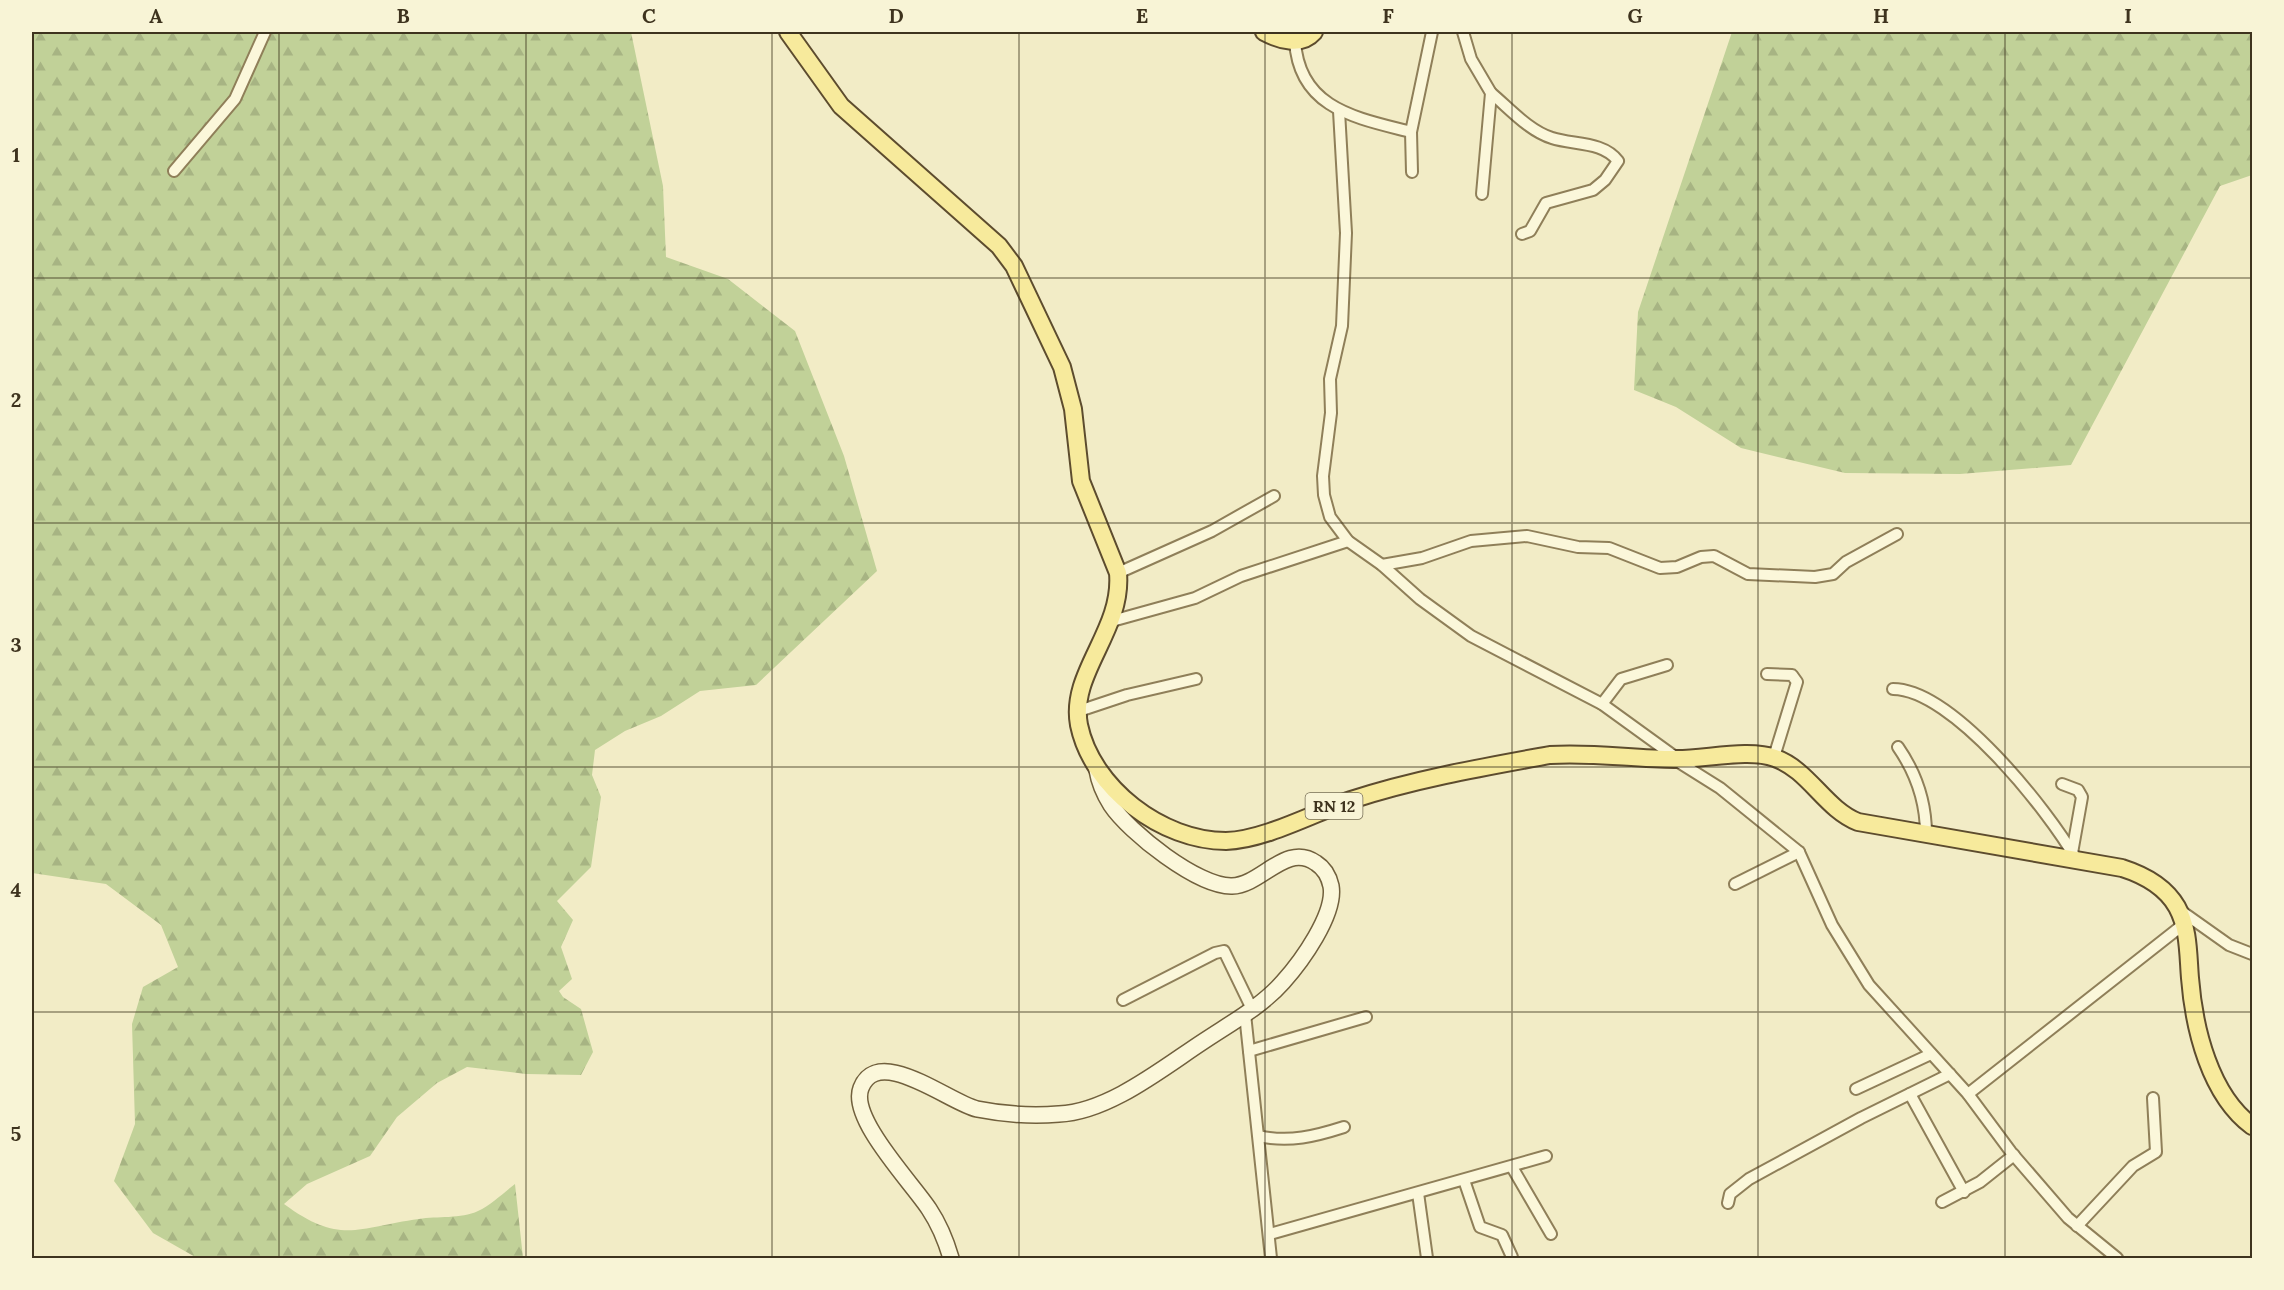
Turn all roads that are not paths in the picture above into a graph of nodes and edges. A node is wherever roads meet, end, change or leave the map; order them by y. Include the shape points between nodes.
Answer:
1 (265, 32) edge
2 (788, 32) edge
3 (1264, 32) edge
4 (1314, 32) edge
5 (1432, 32) edge
6 (1463, 32) edge
7 (1295, 40) junction
8 (1491, 93) junction
9 (1339, 111) junction
10 (1411, 132) junction
11 (174, 171) dead end
12 (1412, 172) dead end
13 (1482, 194) dead end
14 (1522, 234) dead end
15 (1274, 496) dead end
16 (1897, 534) dead end
17 (1348, 541) junction
18 (1382, 565) junction
19 (1118, 573) junction
20 (1112, 621) junction
21 (1667, 665) dead end
22 (1767, 674) dead end
23 (1196, 679) dead end
24 (1893, 689) dead end
25 (1602, 704) junction
26 (1078, 711) junction
27 (1898, 747) dead end
28 (1774, 757) junction
29 (1677, 759) junction
30 (1095, 764) junction
31 (2062, 784) dead end
32 (1926, 834) junction
33 (1799, 852) junction
34 (2074, 856) junction
35 (1735, 884) dead end
36 (2181, 916) junction
37 (2253, 954) edge
38 (1123, 1000) dead end
39 (1248, 1011) junction
40 (1366, 1017) dead end
41 (1249, 1051) junction
42 (1931, 1054) junction
43 (1950, 1074) junction
44 (1856, 1089) dead end
45 (1910, 1094) junction
46 (1968, 1094) junction
47 (2153, 1098) dead end
48 (2253, 1126) edge
49 (1344, 1127) dead end
50 (1259, 1136) junction
51 (2014, 1155) junction
52 (1546, 1156) dead end
53 (1512, 1167) junction
54 (1464, 1180) junction
55 (1964, 1192) junction
56 (1418, 1193) junction
57 (1942, 1202) dead end
58 (1728, 1203) dead end
59 (2077, 1226) junction
60 (1270, 1234) junction
61 (1551, 1234) dead end
62 (1512, 1257) edge
63 (951, 1258) edge
64 (1271, 1258) edge
65 (1427, 1258) edge
66 (2117, 1258) edge

1 - 11 street via 235,99
2 - 19 main road, RN 12 via 841,106 982,229 1014,266 1062,367 1069,388 1081,481
3 - 7 main road via 1280,40
4 - 7 main road
5 - 10 street
6 - 8 street via 1471,59
7 - 9 street via 1300,69
8 - 13 street
8 - 14 street via 1552,138 1604,150 1618,161 1593,190 1546,203 1530,231
9 - 10 street
9 - 17 street via 1346,233 1342,326 1330,379 1331,413 1323,486 1330,517
10 - 12 street
15 - 19 street via 1212,531
16 - 18 street via 1833,574 1815,577 1748,574 1714,556 1660,568 1609,548 1578,547 1527,536 1471,541 1422,558
17 - 18 street
17 - 20 street via 1241,576 1195,598
18 - 25 street via 1471,636
19 - 20 main road, RN 12 via 1119,597
20 - 26 main road, RN 12 via 1085,678
21 - 25 street via 1621,679
22 - 28 street via 1792,675 1797,682
23 - 26 street
24 - 34 street via 1907,690 1940,705 1969,728 2043,813
25 - 29 street
26 - 30 main road, RN 12
27 - 32 street via 1919,787 1926,813
28 - 29 main road, RN 12
28 - 32 main road, RN 12 via 1800,773 1851,819
29 - 30 main road, RN 12 via 1574,753 1499,764 1352,800 1250,837 1225,841 1184,835 1157,822 1135,808
29 - 33 street via 1720,788
30 - 39 main road via 1104,792 1124,820 1197,875 1233,886 1297,856 1315,862 1325,872 1331,890 1317,934 1282,983
31 - 34 street via 2078,790 2082,797
32 - 34 main road, RN 12
33 - 35 street
33 - 42 street via 1850,959
34 - 36 main road, RN 12 via 2144,876 2165,892
36 - 37 street
36 - 46 street
36 - 48 main road via 2194,1010 2205,1049 2223,1093 2240,1117
38 - 39 street via 1224,951
39 - 41 street
39 - 63 main road via 1104,1102 1060,1114 978,1109 902,1073 879,1071 869,1077 859,1097 862,1111 871,1130 930,1210
40 - 41 street
41 - 50 street
42 - 43 street
42 - 44 street
43 - 45 street
43 - 46 street
45 - 55 street
45 - 58 street via 1749,1179 1730,1194
46 - 51 street
47 - 59 street via 2156,1152 2133,1166
49 - 50 street via 1286,1140
50 - 60 street
51 - 55 street
51 - 59 street
52 - 53 street
53 - 54 street
53 - 61 street
54 - 56 street
54 - 62 street via 1480,1227 1502,1235
55 - 57 street
56 - 60 street
56 - 65 street
59 - 66 street
60 - 64 street

